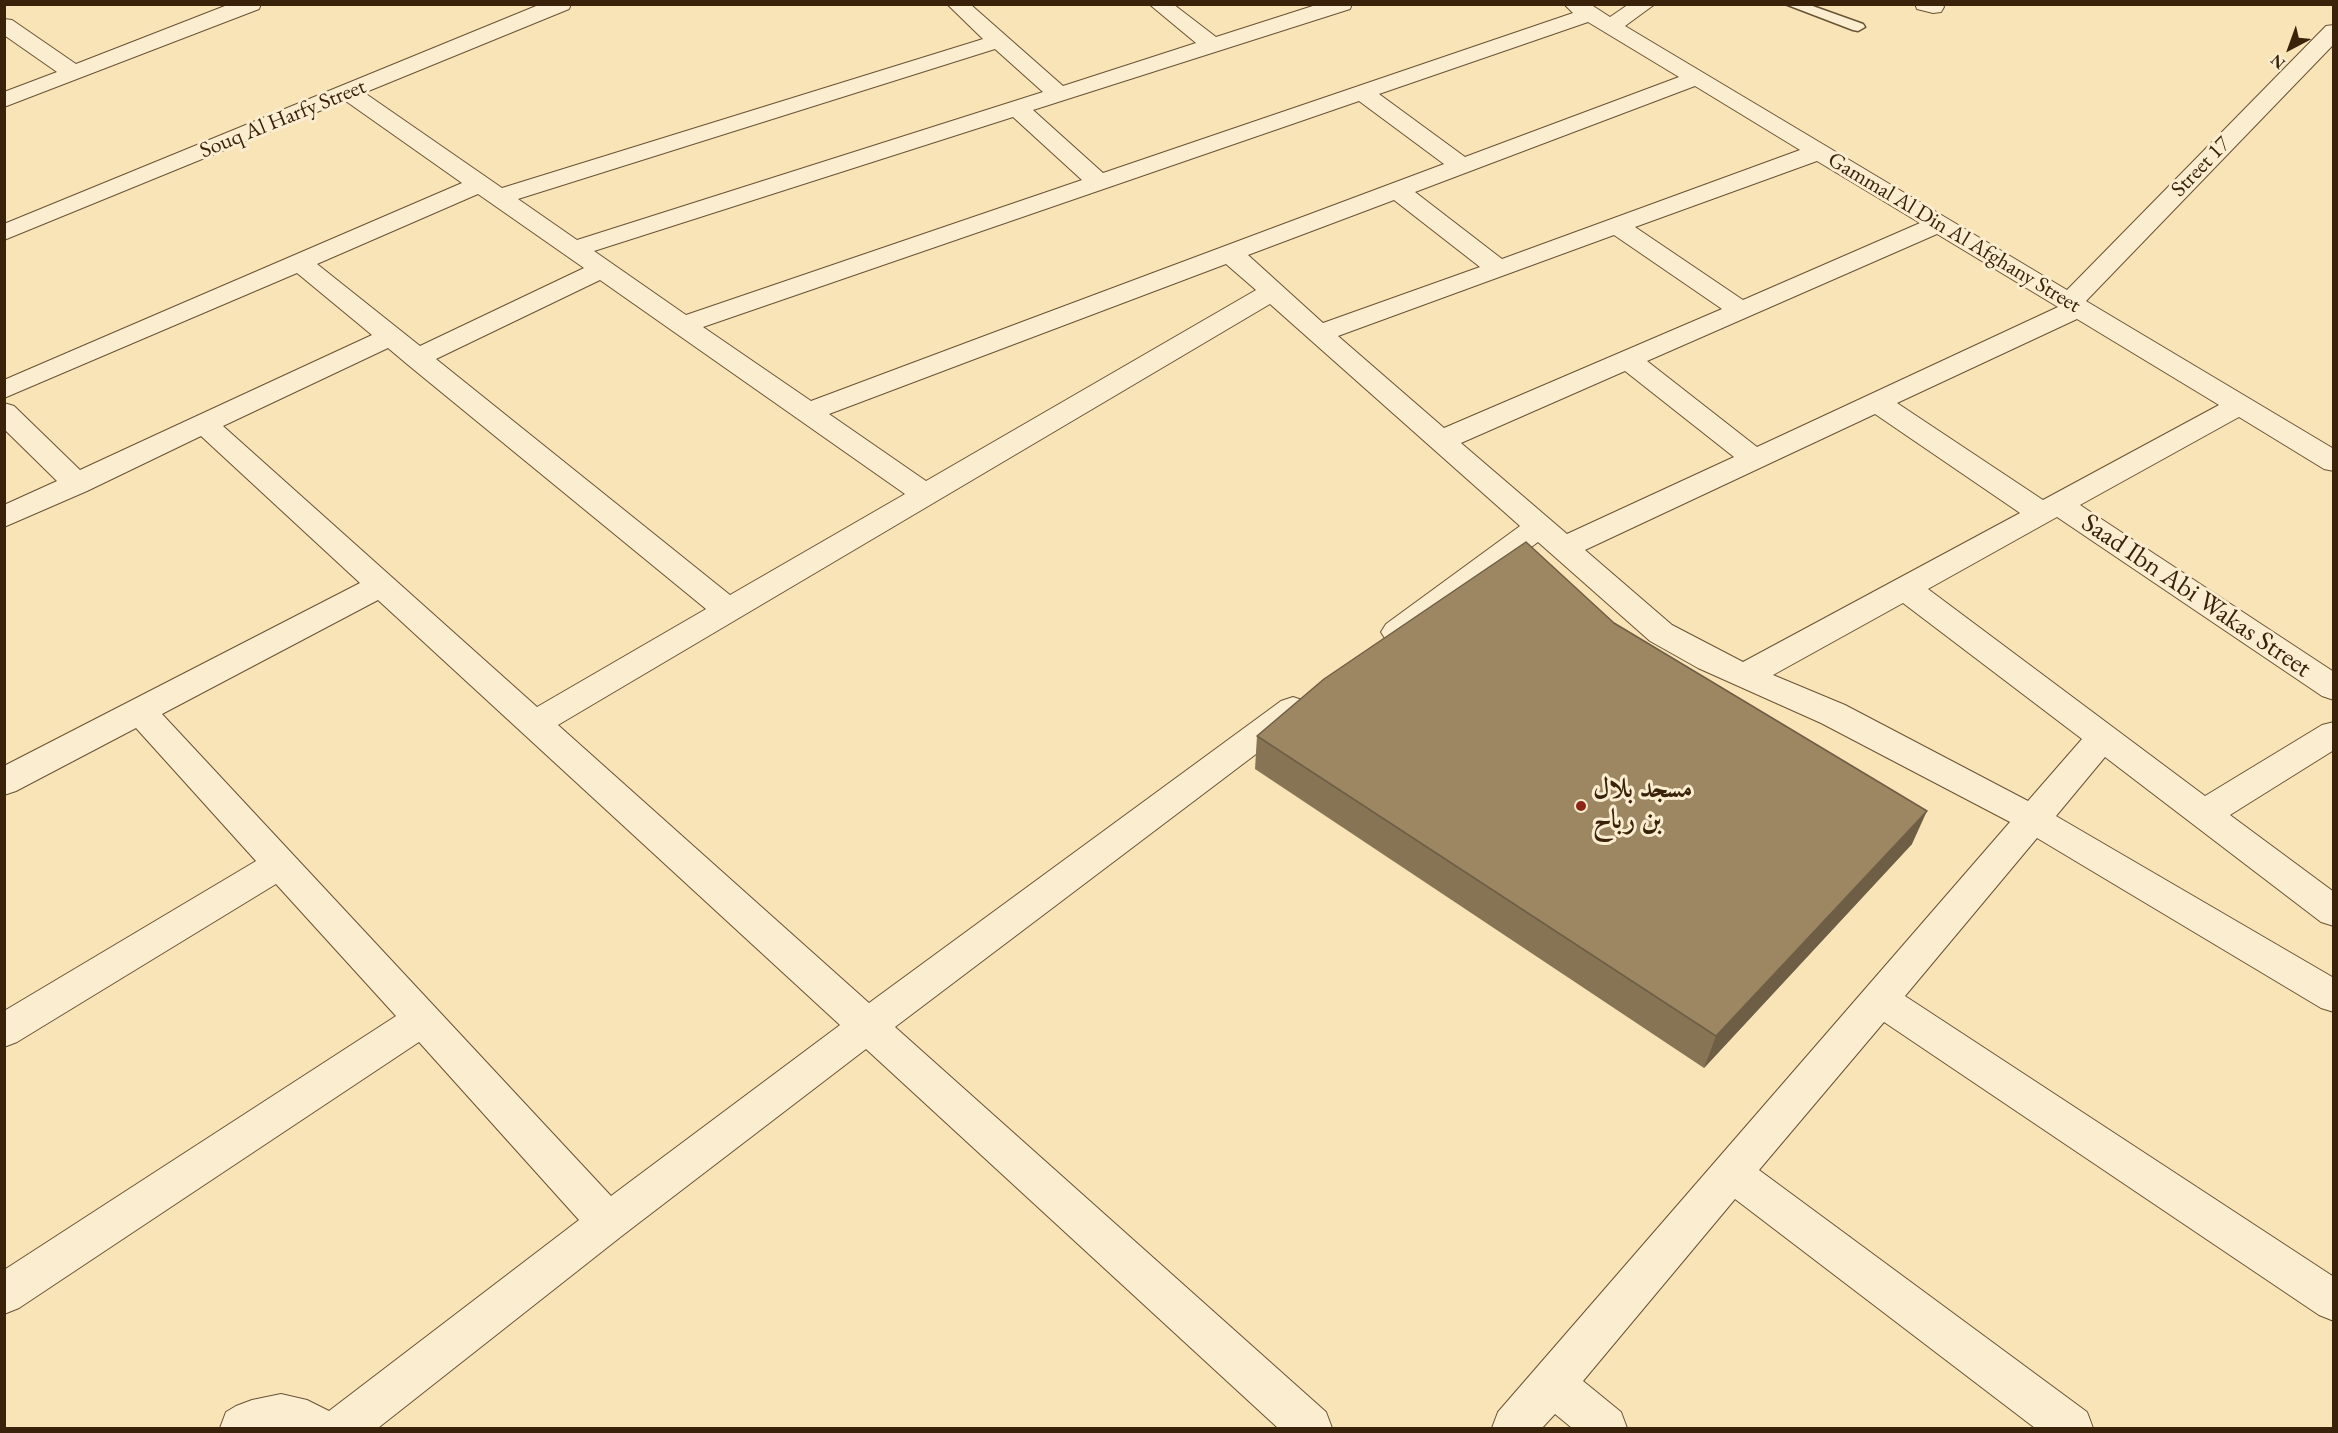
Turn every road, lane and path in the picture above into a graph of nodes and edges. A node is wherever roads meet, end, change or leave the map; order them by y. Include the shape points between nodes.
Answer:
1 (187, 4) edge
2 (251, 4) edge
3 (561, 4) edge
4 (957, 4) edge
5 (1159, 4) edge
6 (1645, 4) edge
7 (1792, 4) edge
8 (1337, 5) edge
9 (1591, 15) edge
10 (211, 20) junction
11 (4, 25) edge
12 (1858, 27) dead end
13 (2334, 31) edge
14 (999, 41) junction
15 (1213, 46) junction
16 (74, 73) junction
17 (1696, 78) junction
18 (348, 92) junction
19 (1362, 92) junction
20 (1060, 95) junction
21 (4, 100) edge
22 (1017, 108) junction
23 (1818, 152) junction
24 (1462, 166) junction
25 (1099, 182) junction
26 (490, 190) junction
27 (1397, 190) junction
28 (1939, 224) junction
29 (1617, 226) junction
30 (4, 233) edge
31 (575, 249) junction
32 (1231, 254) junction
33 (299, 262) junction
34 (602, 269) junction
35 (1499, 269) junction
36 (1271, 292) junction
37 (2073, 305) junction
38 (1741, 310) junction
39 (682, 325) junction
40 (1319, 334) junction
41 (390, 337) junction
42 (417, 358) junction
43 (1627, 359) junction
44 (4, 390) edge
45 (1877, 402) junction
46 (2240, 405) junction
47 (4, 412) edge
48 (808, 412) junction
49 (204, 424) junction
50 (1440, 441) junction
51 (1754, 459) junction
52 (2334, 462) edge
53 (77, 484) junction
54 (925, 494) junction
55 (2050, 509) junction
56 (4, 517) edge
57 (1552, 537) junction
58 (382, 585) junction
59 (1905, 588) junction
60 (728, 610) junction
61 (1366, 655) edge
62 (1744, 676) junction
63 (2334, 688) edge
64 (1318, 690) edge
65 (140, 711) junction
66 (534, 724) junction
67 (2334, 734) edge
68 (2103, 738) junction
69 (4, 782) edge
70 (2204, 814) junction
71 (2033, 819) junction
72 (280, 864) junction
73 (2334, 912) edge
74 (2334, 997) edge
75 (1880, 999) junction
76 (423, 1019) junction
77 (867, 1026) junction
78 (4, 1031) edge
79 (1731, 1172) junction
80 (608, 1222) junction
81 (4, 1294) edge
82 (2334, 1301) edge
83 (1552, 1383) junction
84 (242, 1428) edge
85 (314, 1428) edge
86 (343, 1428) edge
87 (1310, 1428) edge
88 (1514, 1428) edge
89 (1605, 1428) edge
90 (2071, 1428) edge

1 - 10 street
2 - 10 street
3 - 18 street, Souq Al Harfy Street
4 - 14 street
5 - 15 street
6 - 9 street
7 - 12 lane
8 - 15 street
9 - 17 street, Gammal Al Din Al Afghany Street
9 - 19 street
10 - 16 street
11 - 16 street
13 - 37 street, Street 17
14 - 20 street
14 - 26 street
15 - 20 street
16 - 21 street
17 - 23 street, Gammal Al Din Al Afghany Street
17 - 24 street
18 - 26 street
18 - 30 street, Souq Al Harfy Street
19 - 24 street
19 - 25 street
20 - 22 street
22 - 25 street
22 - 31 street
23 - 28 street, Gammal Al Din Al Afghany Street
23 - 29 street
24 - 27 street
25 - 39 street
26 - 31 street
26 - 33 street
27 - 32 street
27 - 35 street
28 - 37 street, Gammal Al Din Al Afghany Street
28 - 38 street
29 - 35 street
29 - 38 street
31 - 34 street
32 - 36 street
32 - 48 street
33 - 41 street
33 - 44 street
34 - 39 street
34 - 42 street
35 - 40 street
36 - 40 street
36 - 54 street
37 - 45 street
37 - 46 street, Gammal Al Din Al Afghany Street
38 - 43 street
39 - 48 street
40 - 50 street
41 - 42 street
41 - 49 street
42 - 60 street
43 - 50 street
43 - 51 street
45 - 51 street
45 - 55 street, Saad Ibn Abi Wakas Street
46 - 52 street, Gammal Al Din Al Afghany Street
46 - 55 street
47 - 53 street
48 - 54 street
49 - 53 street
49 - 58 street
50 - 57 street
51 - 57 street
53 - 56 street
54 - 60 street
55 - 59 street
55 - 63 street, Saad Ibn Abi Wakas Street
57 - 61 street
57 - 62 street via 1662,633
58 - 65 street
58 - 66 street
59 - 62 street
59 - 68 street
60 - 66 street
62 - 71 street via 1877,735
64 - 77 street
65 - 69 street
65 - 72 street
66 - 77 street
67 - 70 street
68 - 70 street
68 - 71 street
70 - 73 street
71 - 74 street
71 - 75 street
72 - 76 street
72 - 78 street
75 - 79 street
75 - 82 street
76 - 80 street
76 - 81 street
77 - 80 street
77 - 87 street
79 - 83 street
79 - 90 street
80 - 86 street
83 - 88 street
83 - 89 street
84 - 85 street via 281,1416 307,1422

